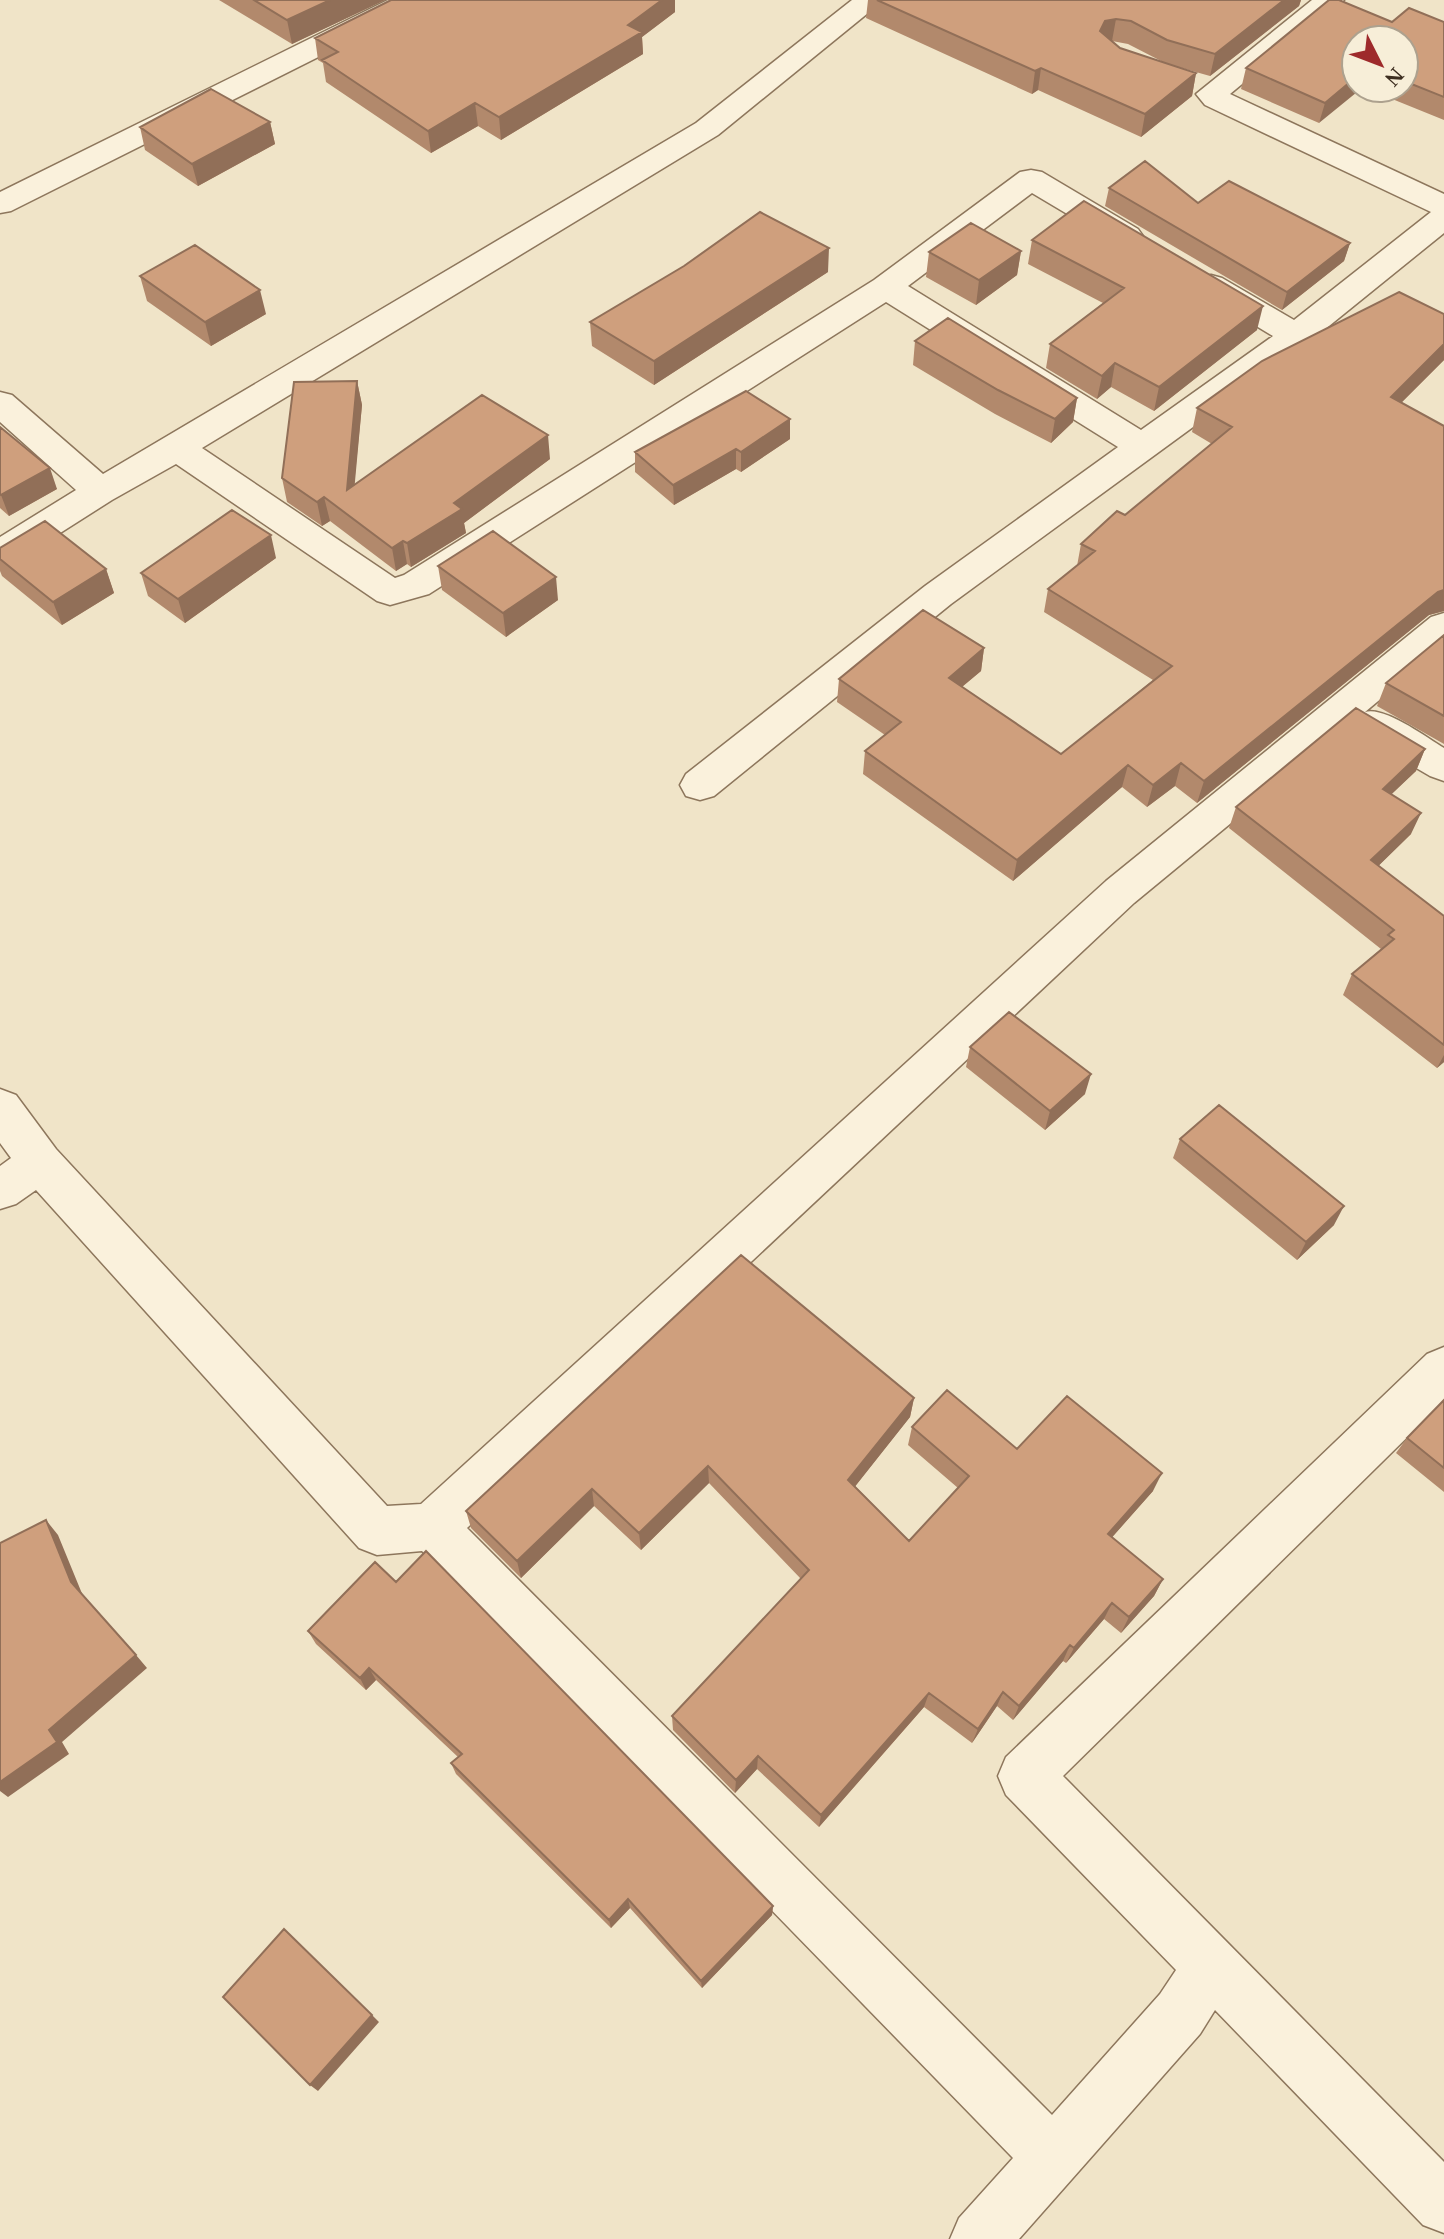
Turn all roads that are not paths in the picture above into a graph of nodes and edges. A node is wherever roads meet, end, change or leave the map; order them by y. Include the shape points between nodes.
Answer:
1 (410, 0) edge
2 (870, 0) edge
3 (1330, 0) edge
4 (0, 204) edge
5 (1444, 206) edge
6 (1444, 217) edge
7 (1151, 249) edge
8 (1190, 273) edge
9 (886, 287) junction
10 (1296, 335) junction
11 (0, 403) edge
12 (1141, 446) junction
13 (177, 448) junction
14 (100, 491) junction
15 (0, 554) edge
16 (1444, 626) edge
17 (1346, 709) junction
18 (1444, 766) edge
19 (700, 785) dead end
20 (0, 1108) edge
21 (40, 1163) junction
22 (0, 1190) edge
23 (1444, 1369) edge
24 (432, 1527) junction
25 (1211, 1966) junction
26 (1053, 2157) junction
27 (1444, 2204) edge
28 (980, 2239) edge

1 - 4 street
2 - 13 street via 707,129
3 - 5 street via 1204,86 1216,99
6 - 10 street
7 - 9 street via 1031,179
8 - 10 street
9 - 12 street
9 - 13 street via 416,585 390,592
10 - 12 street
11 - 14 street
12 - 19 street via 938,595
13 - 14 street
14 - 15 street
16 - 17 street
17 - 18 street
17 - 24 street via 1120,892
20 - 21 street
21 - 22 street
21 - 24 street via 377,1531
23 - 25 street via 1025,1776
24 - 26 street
25 - 26 street via 1180,2014
25 - 27 street
26 - 28 street

